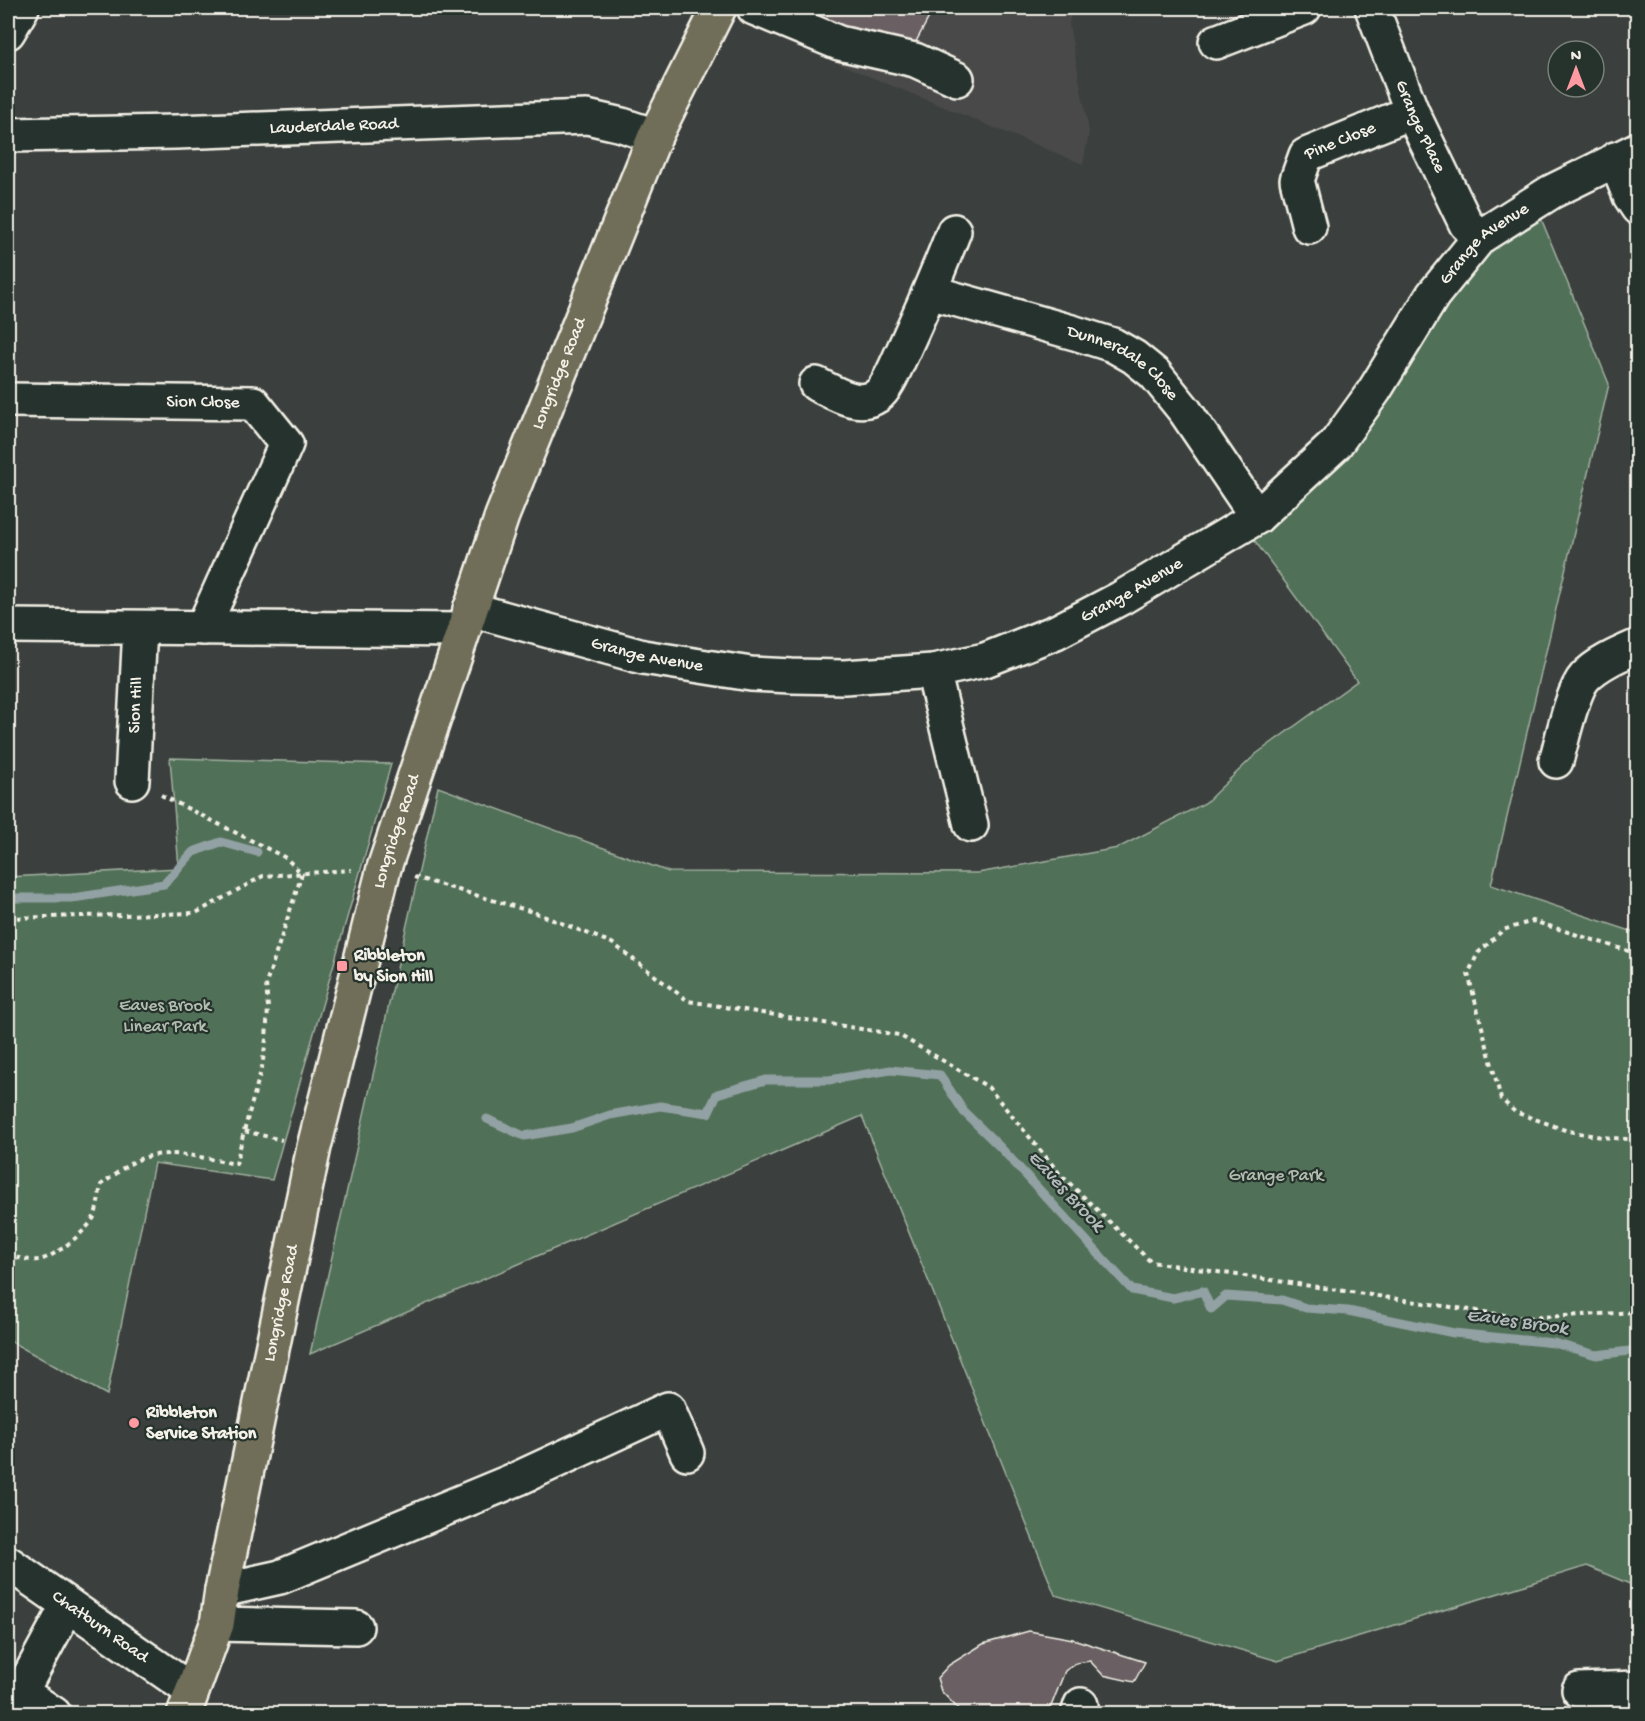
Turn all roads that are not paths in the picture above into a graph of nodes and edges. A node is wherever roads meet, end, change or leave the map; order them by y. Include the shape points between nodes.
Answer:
1 (22, 8) edge
2 (719, 8) edge
3 (754, 8) edge
4 (1304, 8) edge
5 (1372, 8) edge
6 (8, 32) edge
7 (1216, 42) dead end
8 (957, 79) dead end
9 (1412, 112) junction
10 (8, 135) edge
11 (655, 136) junction
12 (1626, 154) edge
13 (1638, 208) edge
14 (1309, 227) dead end
15 (954, 231) dead end
16 (1480, 237) junction
17 (930, 292) junction
18 (816, 384) dead end
19 (8, 400) edge
20 (1257, 517) junction
21 (467, 619) junction
22 (8, 626) edge
23 (140, 628) junction
24 (203, 628) junction
25 (1638, 646) edge
26 (933, 671) junction
27 (1556, 761) dead end
28 (132, 781) road end
29 (971, 825) dead end
30 (687, 1453) dead end
31 (8, 1563) edge
32 (222, 1590) junction
33 (68, 1605) junction
34 (216, 1624) junction
35 (356, 1627) dead end
36 (1638, 1688) edge
37 (1579, 1690) dead end
38 (188, 1702) edge
39 (54, 1713) edge

1 - 6 street
2 - 11 main road, Longridge Road
3 - 8 street via 840,43 915,60
4 - 7 street
5 - 9 street, Grange Place
9 - 14 street, Pine Close via 1306,155 1297,180
9 - 16 street, Grange Place via 1466,224
10 - 11 street, Lauderdale Road via 587,117
11 - 21 main road, Longridge Road via 502,516
12 - 13 street via 1630,196
12 - 16 street, Grange Avenue via 1551,192
15 - 17 street
16 - 20 street, Grange Avenue via 1433,295 1374,391 1335,445
17 - 18 street via 891,377 878,396 848,399
17 - 20 street, Dunnerdale Close via 1113,345 1134,357 1155,374 1185,411
19 - 24 street, Sion Close via 253,403 286,444
20 - 26 street, Grange Avenue via 1056,632 985,660
21 - 24 street
21 - 26 street, Grange Avenue via 643,657 741,672 844,677
21 - 32 main road, Longridge Road via 384,868 314,1147
22 - 23 street
23 - 24 street
23 - 28 street, Sion Hill
25 - 27 street via 1584,677
26 - 29 street
30 - 32 street via 668,1409 519,1478 280,1577
31 - 33 street, Chatburn Road
32 - 34 main road, Longridge Road
33 - 38 street, Chatburn Road
33 - 39 street via 21,1692
34 - 35 street
34 - 38 main road, Longridge Road
36 - 37 street

